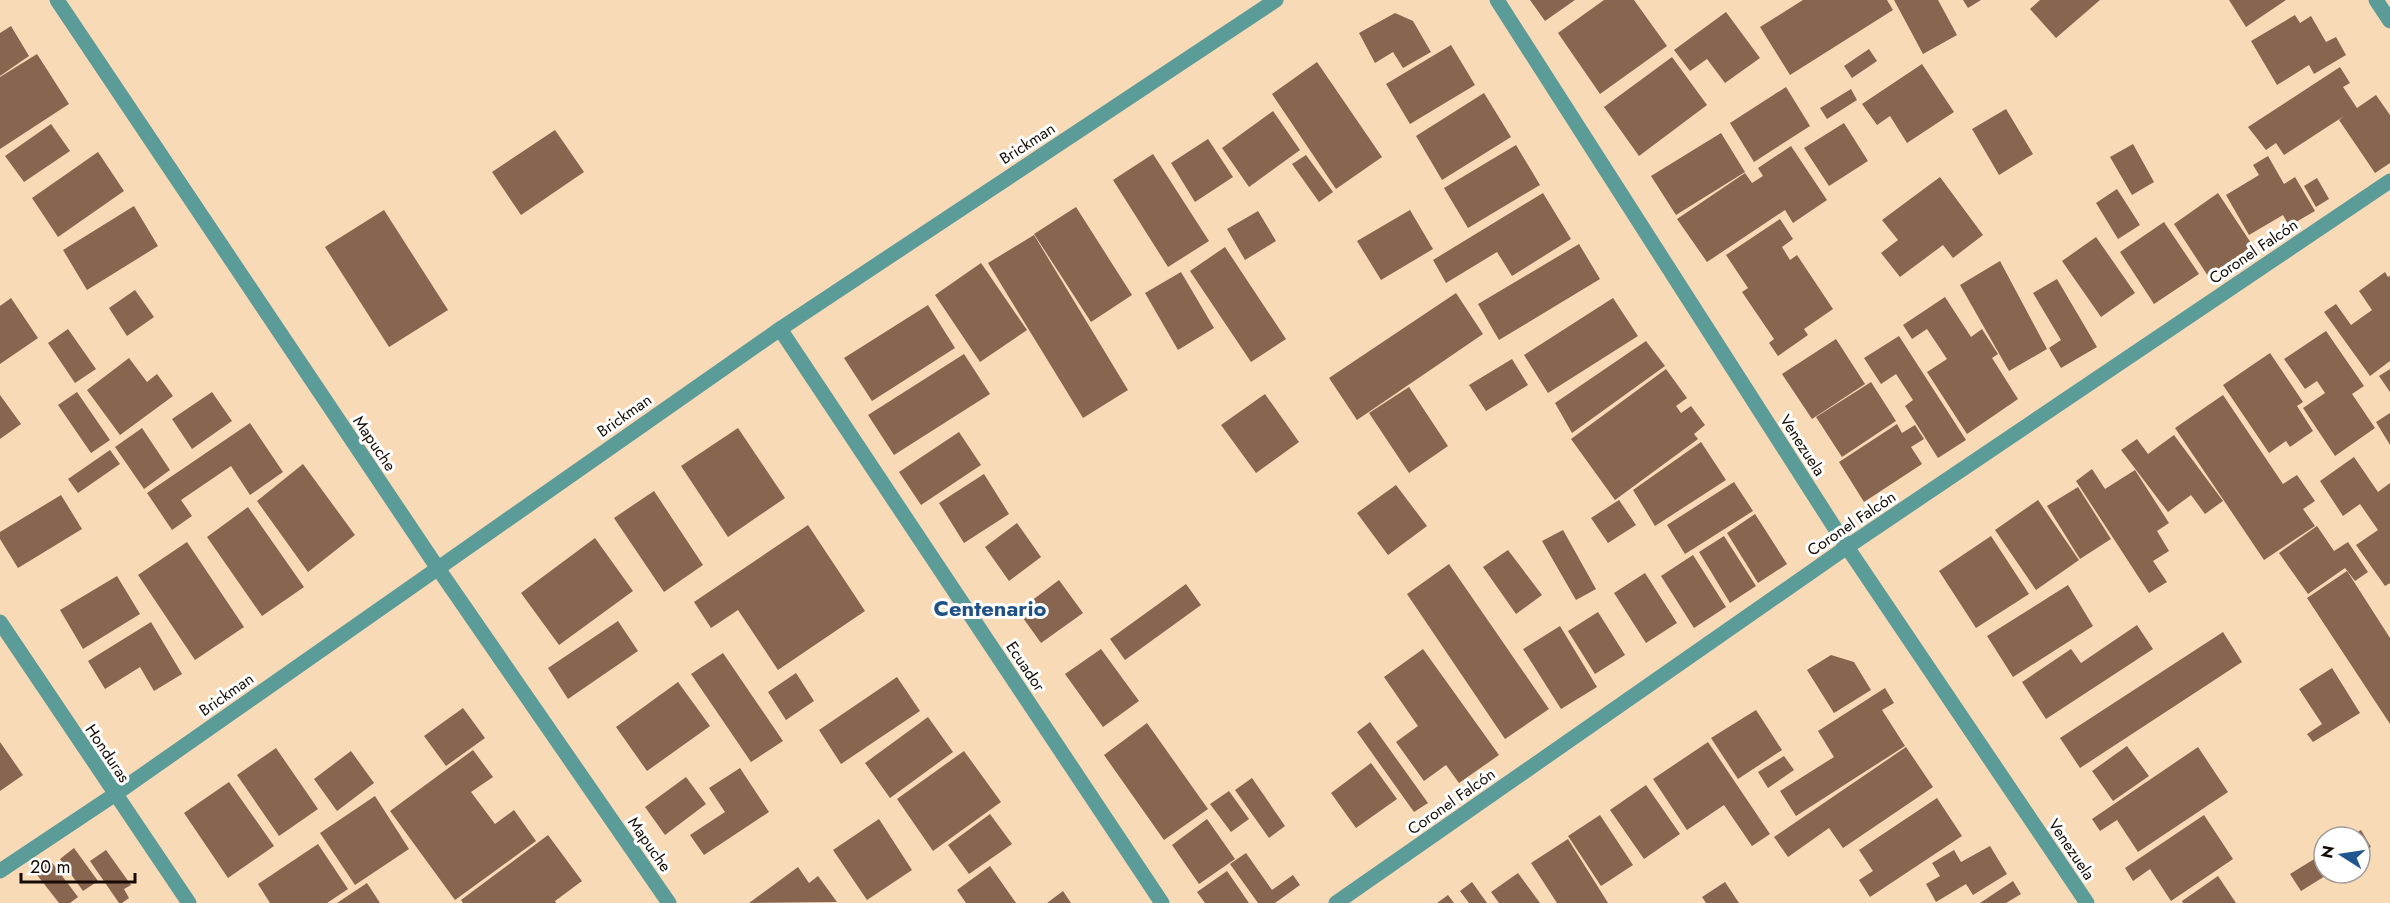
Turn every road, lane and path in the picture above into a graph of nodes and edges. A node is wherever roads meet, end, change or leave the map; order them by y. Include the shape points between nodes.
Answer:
1 (57, 0) edge
2 (1276, 0) edge
3 (1497, 0) edge
4 (2376, 0) edge
5 (2390, 21) edge
6 (2390, 181) edge
7 (780, 329) junction
8 (1847, 547) junction
9 (437, 567) junction
10 (0, 622) edge
11 (114, 795) junction
12 (0, 871) edge
13 (189, 903) edge
14 (669, 903) edge
15 (1162, 903) edge
16 (1336, 903) edge
17 (2087, 903) edge

1 - 9 street, Mapuche
2 - 7 street, Brickman
3 - 8 street, Venezuela
4 - 5 street
6 - 8 street, Coronel Falcón
7 - 9 street, Brickman
7 - 15 street, Ecuador
8 - 16 street, Coronel Falcón
8 - 17 street, Venezuela
9 - 11 street, Brickman
9 - 14 street, Mapuche
10 - 11 street, Honduras
11 - 12 street, Brickman
11 - 13 street, Honduras

